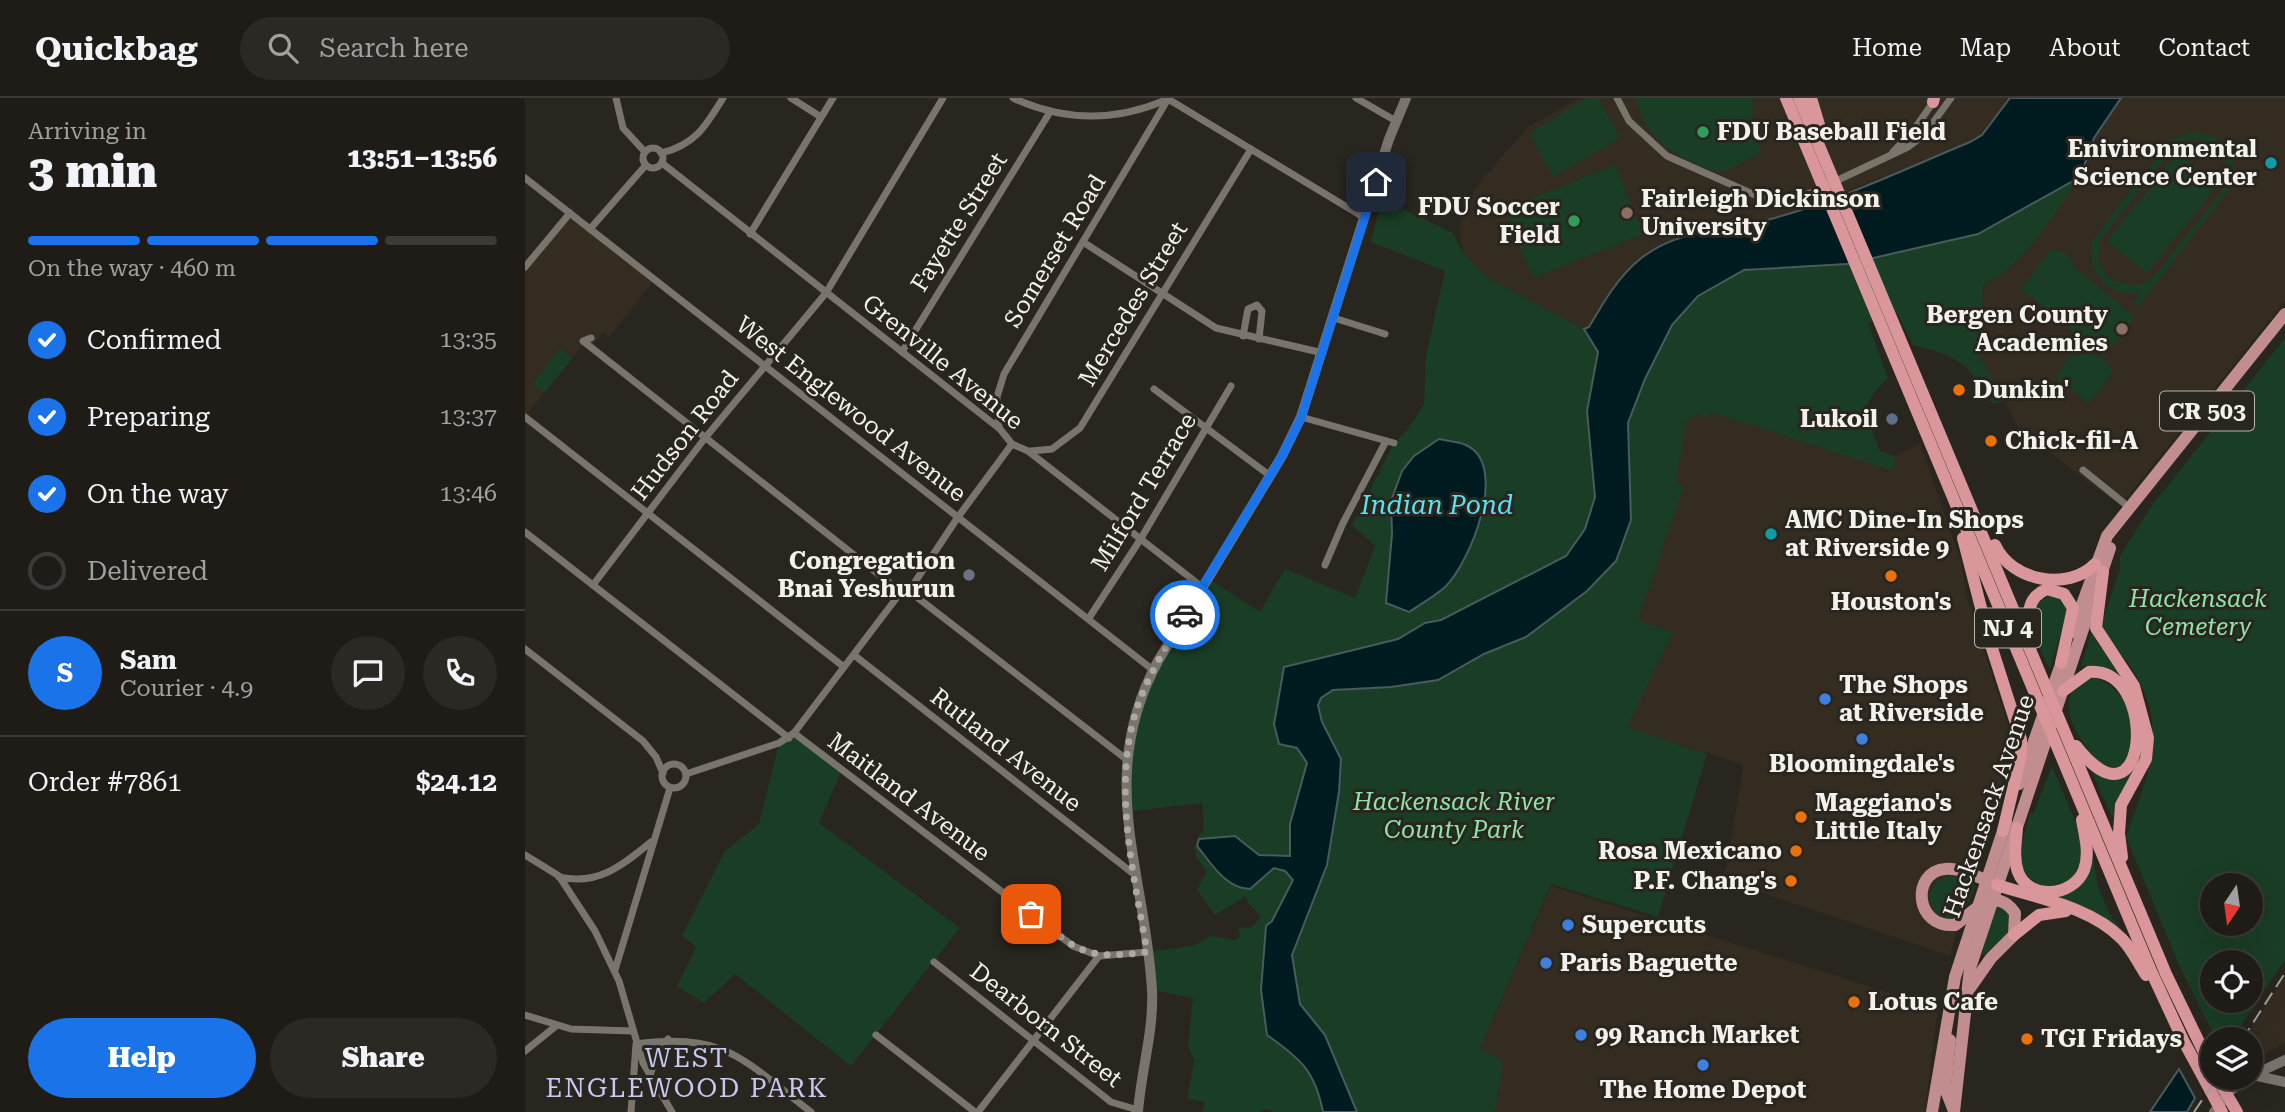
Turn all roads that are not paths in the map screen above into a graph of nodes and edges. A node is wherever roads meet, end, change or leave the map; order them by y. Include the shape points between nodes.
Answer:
1 (616, 98) edge
2 (723, 98) edge
3 (791, 98) edge
4 (833, 98) edge
5 (943, 98) edge
6 (1013, 98) edge
7 (1168, 98) edge
8 (1356, 98) edge
9 (1406, 98) edge
10 (1617, 98) edge
11 (1786, 98) edge
12 (1800, 98) edge
13 (1811, 98) edge
14 (1951, 98) edge
15 (1934, 99) edge
16 (1050, 112) junction
17 (821, 117) junction
18 (1396, 121) junction
19 (1251, 149) junction
20 (645, 152) junction
21 (661, 153) junction
22 (1885, 159) junction
23 (662, 163) junction
24 (645, 166) junction
25 (1826, 175) junction
26 (525, 178) edge
27 (570, 213) junction
28 (1365, 218) junction
29 (590, 229) junction
30 (750, 234) junction
31 (1083, 242) junction
32 (525, 267) edge
33 (826, 293) junction
34 (1162, 295) junction
35 (2285, 314) edge
36 (1334, 318) junction
37 (1385, 334) dead end
38 (1243, 336) junction
39 (591, 338) dead end
40 (1259, 339) junction
41 (902, 352) junction
42 (1323, 353) junction
43 (765, 366) junction
44 (1231, 386) dead end
45 (1154, 389) dead end
46 (525, 416) edge
47 (1301, 418) junction
48 (1205, 427) junction
49 (1000, 429) junction
50 (705, 438) junction
51 (1012, 444) junction
52 (1028, 451) junction
53 (2083, 470) dead end
54 (1269, 475) junction
55 (1948, 488) junction
56 (1971, 507) junction
57 (2130, 509) junction
58 (648, 513) junction
59 (958, 517) junction
60 (525, 532) edge
61 (1140, 540) junction
62 (1325, 565) dead end
63 (2099, 568) junction
64 (593, 585) junction
65 (1202, 587) junction
66 (905, 591) junction
67 (1089, 618) junction
68 (525, 649) edge
69 (854, 655) junction
70 (2036, 661) junction
71 (2061, 663) junction
72 (844, 667) junction
73 (1153, 670) junction
74 (2063, 691) junction
75 (2065, 732) junction
76 (792, 736) junction
77 (1126, 759) junction
78 (663, 773) junction
79 (686, 774) junction
80 (670, 788) junction
81 (2079, 799) junction
82 (2017, 828) junction
83 (2003, 831) junction
84 (653, 841) junction
85 (525, 855) edge
86 (1135, 875) junction
87 (2124, 875) junction
88 (559, 876) junction
89 (1991, 883) junction
90 (1992, 899) junction
91 (1978, 905) junction
92 (2075, 911) junction
93 (2014, 935) junction
94 (1147, 952) junction
95 (1100, 956) junction
96 (934, 962) dead end
97 (615, 970) junction
98 (1965, 996) junction
99 (1951, 999) junction
100 (525, 1015) edge
101 (2172, 1017) junction
102 (556, 1026) junction
103 (632, 1031) junction
104 (876, 1035) dead end
105 (668, 1039) junction
106 (1033, 1042) junction
107 (636, 1044) junction
108 (525, 1051) edge
109 (2200, 1053) edge
110 (2200, 1059) edge
111 (2283, 1063) edge
112 (2263, 1071) edge
113 (650, 1076) junction
114 (2263, 1078) edge
115 (2285, 1082) edge
116 (2214, 1090) edge
117 (2224, 1090) edge
118 (2231, 1090) edge
119 (1138, 1111) edge
120 (631, 1112) edge
121 (672, 1112) edge
122 (811, 1112) edge
123 (977, 1112) edge
124 (1932, 1112) edge
125 (1954, 1112) edge
126 (2214, 1112) edge
127 (2222, 1112) edge
128 (2237, 1112) edge

1 - 20 street via 623,128
2 - 21 street via 698,136
3 - 17 street
4 - 17 street
5 - 33 street, Hudson Road
6 - 16 street
7 - 16 street via 1103,117
7 - 19 street
7 - 31 street, Somerset Road
8 - 18 street
9 - 18 main road
10 - 22 street via 1633,126 1667,156 1764,199 1788,202
11 - 25 highway, NJ 4
12 - 25 highway, NJ 4
13 - 25 highway
14 - 22 street via 1924,135
15 - 22 street via 1913,131
16 - 41 street, Fayette Street
17 - 30 street
18 - 28 main road
19 - 28 street
19 - 34 street, Mercedes Street
20 - 21 street via 652,148
20 - 24 street
21 - 23 street
23 - 24 street via 655,169
23 - 30 street, Grenville Avenue
24 - 29 street
25 - 55 highway, NJ 4
25 - 56 highway, NJ 4
26 - 27 street, West Englewood Avenue
27 - 29 street, West Englewood Avenue
27 - 32 street
28 - 36 main road
29 - 43 street, West Englewood Avenue
30 - 33 street, Grenville Avenue
31 - 34 street
31 - 49 street, Somerset Road via 1005,374 996,410
33 - 41 street, Grenville Avenue
33 - 43 street, Hudson Road
34 - 38 street via 1204,322
34 - 52 street, Mercedes Street via 1080,428 1052,449
35 - 57 main road, Hackensack Avenue / CR 503
36 - 37 street
36 - 42 main road
38 - 40 street
38 - 40 street via 1248,309 1257,305 1262,312
39 - 50 street via 583,341
40 - 42 street
41 - 49 street, Grenville Avenue
42 - 47 main road
43 - 50 street, Hudson Road
43 - 59 street, West Englewood Avenue
44 - 48 street, Milford Terrace
45 - 48 street
46 - 58 street
47 - 54 main road
47 - 62 street via 1390,442 1343,523
48 - 54 street
48 - 61 street, Milford Terrace
49 - 51 street, Grenville Avenue
50 - 58 street, Hudson Road
50 - 66 street
51 - 52 street, Grenville Avenue
51 - 59 street
52 - 61 street, Grenville Avenue
53 - 57 street
54 - 65 main road
55 - 81 highway, NJ 4
55 - 83 highway via 2021,739
56 - 63 highway via 2002,558 2022,573 2070,578
56 - 70 highway, NJ 4
57 - 63 main road, Hackensack Avenue / CR 503
58 - 64 street, Hudson Road
58 - 72 street
59 - 66 street
59 - 67 street, West Englewood Avenue
60 - 64 street, Maitland Avenue
61 - 65 street, Grenville Avenue
61 - 67 street, Milford Terrace
63 - 71 main road, Hackensack Avenue / CR 503
63 - 74 main road, Hackensack Avenue / CR 503
63 - 87 highway via 2096,628 2134,686 2148,738 2146,759 2120,812
64 - 76 street, Maitland Avenue
65 - 73 main road
66 - 69 street
66 - 77 street
67 - 73 street, West Englewood Avenue
68 - 78 street via 643,741
69 - 72 street
69 - 86 street, Rutland Avenue
70 - 71 highway via 2028,621 2030,605 2039,593 2051,589 2064,594 2073,608
70 - 75 highway, NJ 4
71 - 83 main road, Hackensack Avenue / CR 503
72 - 76 street
73 - 77 main road via 1136,711
74 - 75 highway via 2089,672 2113,678 2131,704 2137,754 2126,769 2104,772
74 - 82 main road, Hackensack Avenue / CR 503
75 - 87 highway, NJ 4
76 - 79 street
76 - 95 street, Maitland Avenue via 1073,946
77 - 86 main road via 1126,812
78 - 79 street via 674,764
78 - 80 street via 662,780
79 - 80 street via 682,786
80 - 84 street
81 - 82 highway via 2087,854 2081,876 2068,888 2047,892 2023,880 2016,863
81 - 101 highway, NJ 4
82 - 89 main road, Hackensack Avenue / CR 503
83 - 89 main road, Hackensack Avenue / CR 503
84 - 88 street via 603,876 582,880
84 - 97 street
85 - 88 street
86 - 94 main road
87 - 109 highway, NJ 4
88 - 97 street via 596,930
89 - 90 main road, Hackensack Avenue / CR 503
89 - 91 main road, Hackensack Avenue / CR 503
89 - 91 main road via 1949,869 1935,871 1923,887 1926,914 1943,924 1955,925
89 - 92 highway
90 - 91 main road
90 - 93 main road via 2015,912
90 - 98 main road, Hackensack Avenue / CR 503
91 - 99 main road, Hackensack Avenue / CR 503
92 - 93 highway via 2043,913
92 - 101 highway via 2123,939
93 - 98 main road via 1991,958
94 - 95 street, Maitland Avenue
94 - 119 main road via 1152,1014
95 - 106 street
96 - 106 street, Dearborn Street
97 - 103 street
98 - 125 main road, Hackensack Avenue / CR 503
99 - 124 main road, Hackensack Avenue / CR 503
99 - 125 main road via 1945,1088
100 - 102 street
101 - 110 highway, NJ 4
102 - 103 street
102 - 108 street
103 - 107 street
104 - 123 street
105 - 107 street
105 - 113 street
105 - 122 street via 701,1041 729,1051
106 - 119 street, Dearborn Street via 1111,1102
106 - 123 street
107 - 113 street
107 - 120 street
111 - 112 main road
113 - 121 street
114 - 115 main road
116 - 127 highway, NJ 4
117 - 128 highway
118 - 126 main road

